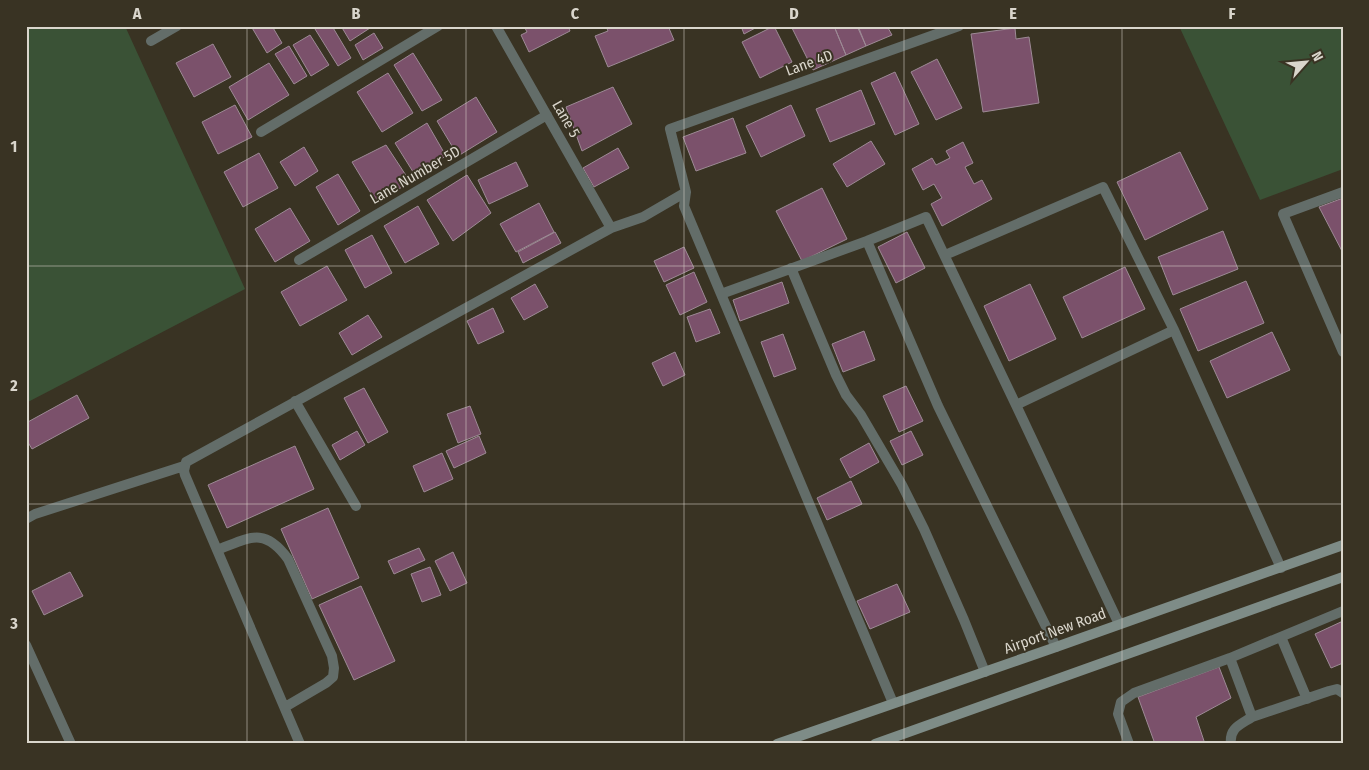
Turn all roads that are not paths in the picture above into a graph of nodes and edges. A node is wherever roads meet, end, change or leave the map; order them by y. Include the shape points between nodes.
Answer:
1 (177, 26) edge
2 (438, 26) edge
3 (496, 26) edge
4 (959, 26) edge
5 (151, 41) dead end
6 (547, 116) junction
7 (261, 132) dead end
8 (686, 192) junction
9 (1343, 192) edge
10 (611, 228) junction
11 (867, 241) junction
12 (944, 255) junction
13 (299, 260) dead end
14 (791, 268) junction
15 (721, 294) junction
16 (1174, 330) junction
17 (1343, 352) edge
18 (295, 401) junction
19 (1016, 405) junction
20 (184, 466) junction
21 (356, 506) dead end
22 (26, 519) edge
23 (1343, 545) edge
24 (217, 550) junction
25 (1281, 568) junction
26 (1343, 577) edge
27 (1343, 610) edge
28 (1119, 624) junction
29 (1281, 637) junction
30 (26, 645) edge
31 (1056, 647) junction
32 (1230, 658) junction
33 (985, 672) junction
34 (1343, 693) edge
35 (1307, 699) junction
36 (893, 703) junction
37 (285, 707) junction
38 (1252, 717) junction
39 (71, 744) edge
40 (300, 744) edge
41 (777, 744) edge
42 (875, 744) edge
43 (1129, 744) edge
44 (1231, 744) edge

1 - 5 street
2 - 7 street
3 - 6 street, Lane 5
4 - 8 street, Lane 4D via 670,129
6 - 10 street, Lane 5
6 - 13 street, Lane Number 5D
8 - 10 street via 643,217
8 - 15 street via 684,206
9 - 17 street via 1283,214
10 - 18 street
11 - 12 street via 926,216
11 - 14 street
11 - 31 street via 938,406
12 - 16 street via 1103,187
12 - 19 street
14 - 15 street
14 - 33 street via 839,382 874,435 924,529
15 - 36 street
16 - 19 street
16 - 25 street
18 - 20 street via 189,459
18 - 21 street
19 - 28 street
20 - 22 street
20 - 24 street via 185,476
23 - 25 main road, Airport New Road
24 - 37 street
24 - 37 street via 258,538 270,540 280,549 288,559 332,656 333,677
25 - 28 main road, Airport New Road
26 - 42 main road
27 - 29 street
28 - 31 main road, Airport New Road
29 - 32 street
29 - 35 street
30 - 39 street
31 - 33 main road, Airport New Road
32 - 38 street
32 - 43 street via 1134,693 1121,702 1118,714
33 - 36 main road, Airport New Road
34 - 35 street via 1337,689
35 - 38 street
36 - 41 main road, Airport New Road
37 - 40 street
38 - 44 street via 1233,729

